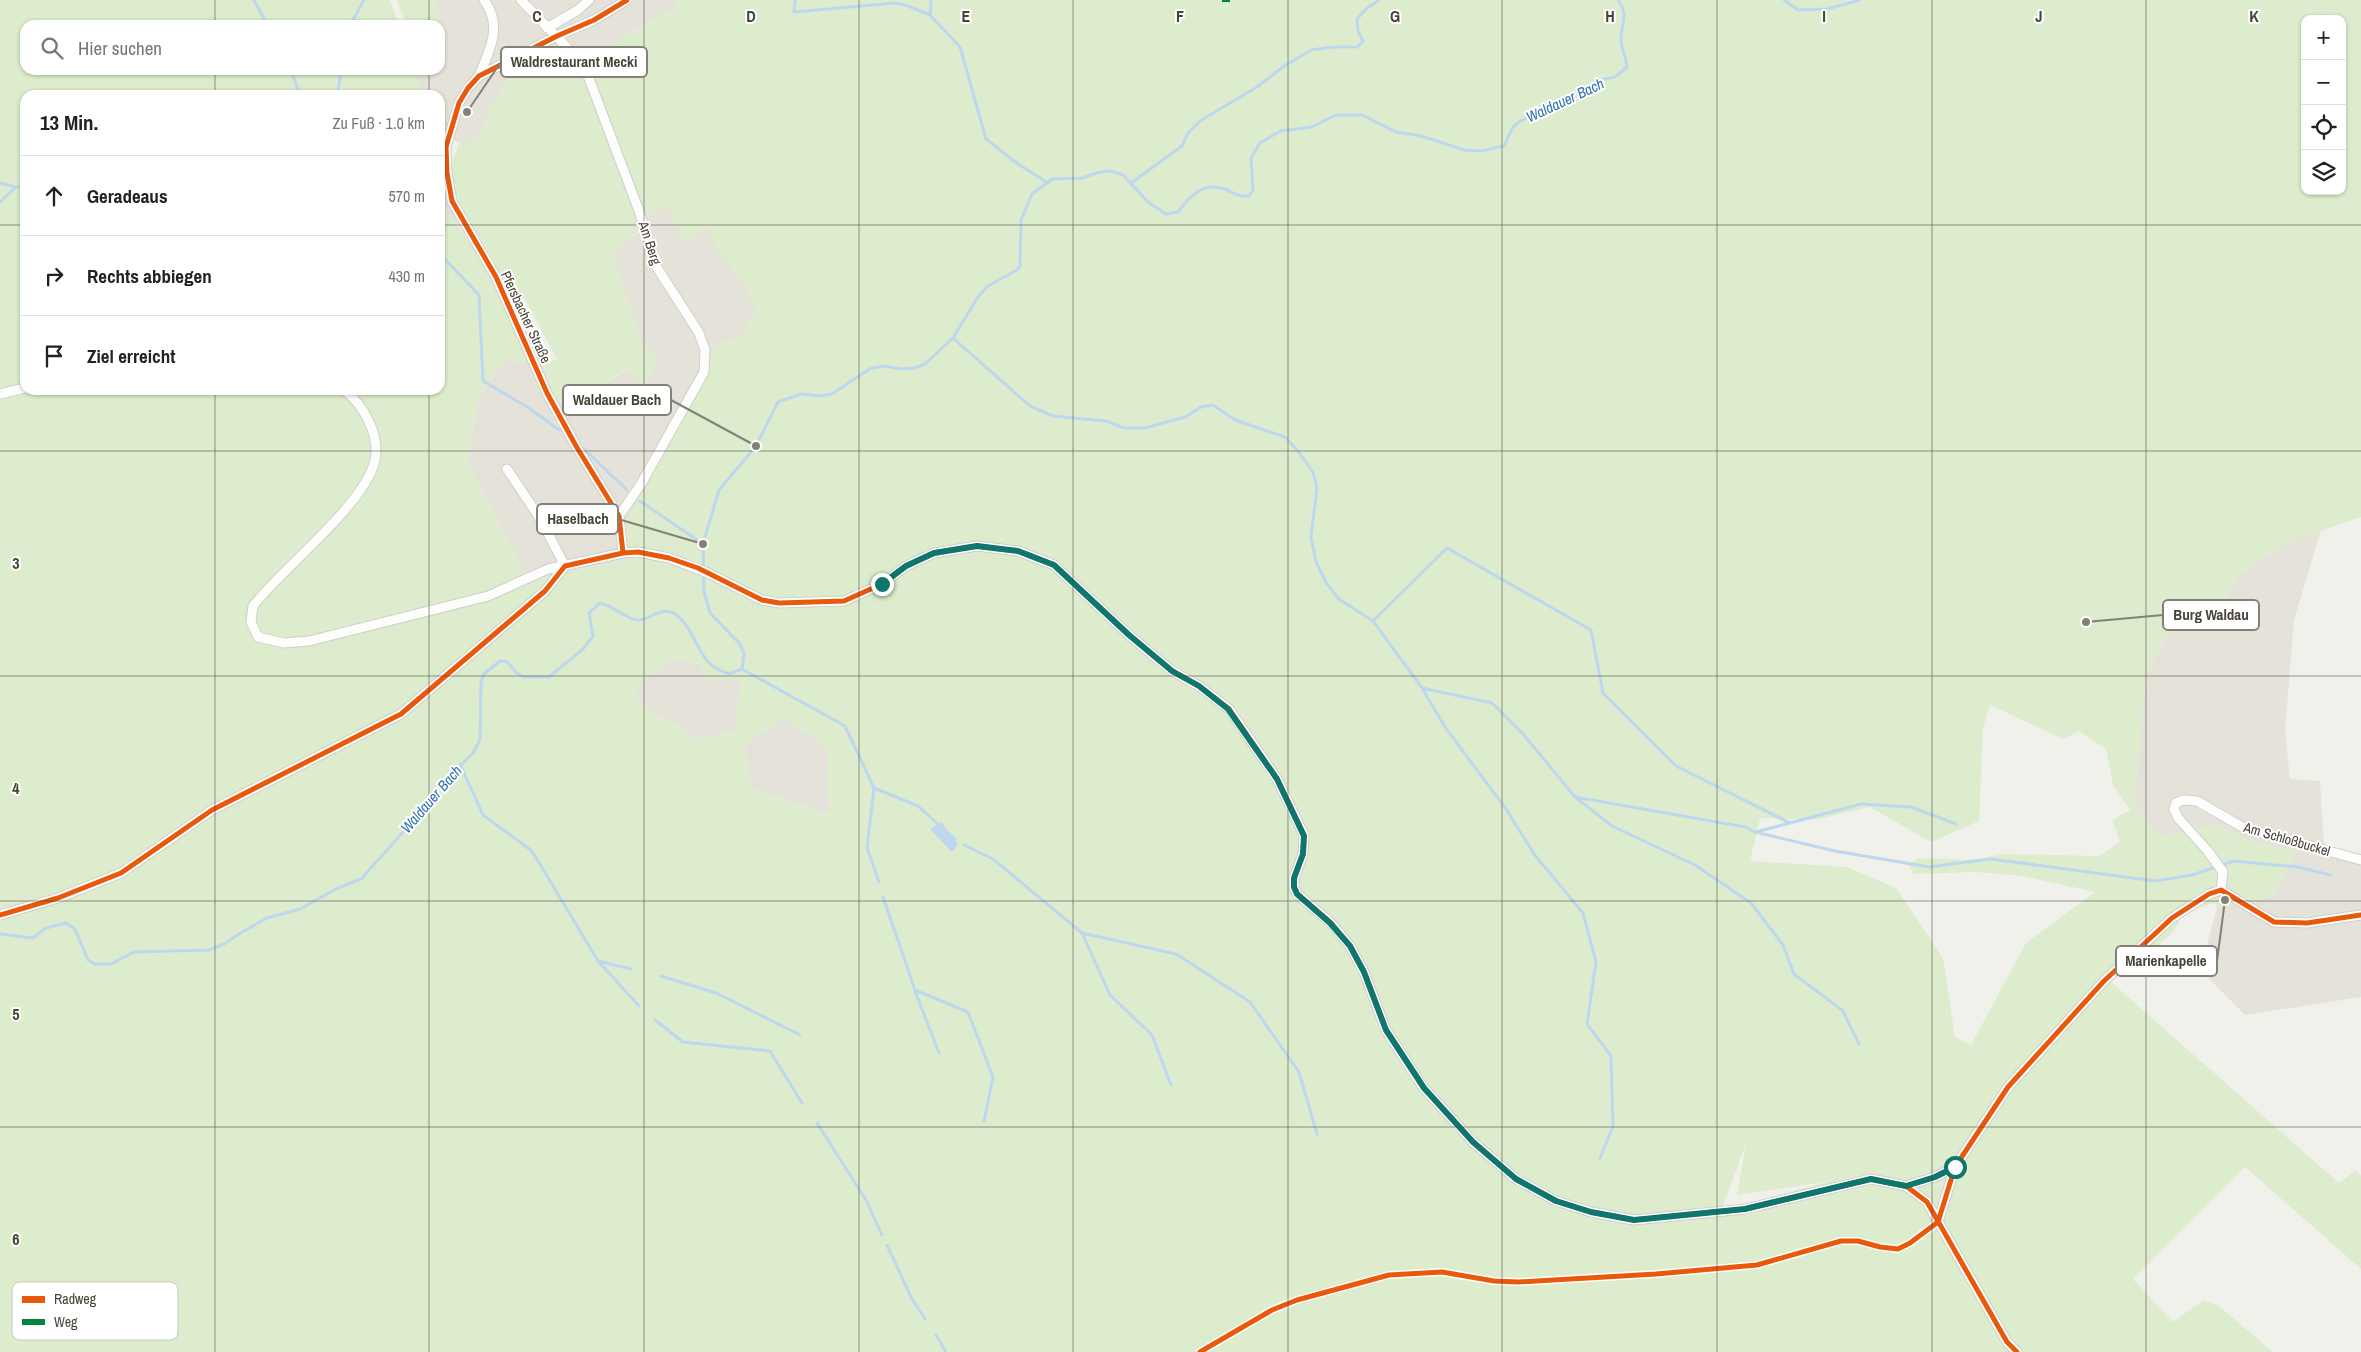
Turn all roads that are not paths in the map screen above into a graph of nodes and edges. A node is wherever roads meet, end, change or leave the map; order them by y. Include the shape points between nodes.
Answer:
1 (484, 0) edge
2 (521, 0) edge
3 (589, 0) edge
4 (627, 0) edge
5 (547, 28) junction
6 (557, 36) junction
7 (479, 76) junction
8 (20, 389) edge
9 (0, 394) edge
10 (349, 395) edge
11 (507, 468) dead end
12 (620, 516) junction
13 (624, 552) junction
14 (565, 566) junction
15 (2361, 860) edge
16 (2221, 890) junction
17 (0, 915) edge
18 (2361, 915) edge
19 (1955, 1167) junction
20 (1906, 1186) junction
21 (1938, 1222) junction
22 (2017, 1352) edge

1 - 7 street via 492,11 494,28 491,46
2 - 5 street, Am Berg
3 - 5 street
4 - 6 street, Pfersbacher Straße via 594,20
5 - 6 street, Am Berg
6 - 7 street, Pfersbacher Straße
6 - 12 street, Am Berg via 584,65 639,211 656,266 699,333 706,350 704,372
7 - 12 street, Pfersbacher Straße via 459,103 446,147 452,201 496,277 547,393
8 - 9 street
10 - 14 street via 372,428 376,449 372,470 345,508 253,606 251,622 258,637 284,643 309,641 488,596 535,574
11 - 14 street via 541,520
12 - 13 street, Pfersbacher Straße
13 - 14 street
13 - 20 street via 638,552 698,568 762,600 779,603 844,601 882,584 906,566 934,553 977,546 1018,551 1054,565 1172,671 1199,686 1228,709 1277,779 1304,836 1303,854 1294,878 1297,894 1350,946 1364,972 1386,1030 1424,1088 1473,1142 1516,1179 1556,1201 1634,1220 1745,1209 1871,1179
14 - 17 street via 545,591 402,714 212,810 121,873 58,898
15 - 16 street, Am Schloßbuckel via 2244,828 2197,801 2176,802 2174,809 2178,818 2223,872
16 - 18 street via 2274,922 2307,923
16 - 19 street via 2172,918 2104,981 2008,1087
19 - 20 street
19 - 21 street
20 - 21 street via 1927,1202
21 - 22 street via 2007,1342

